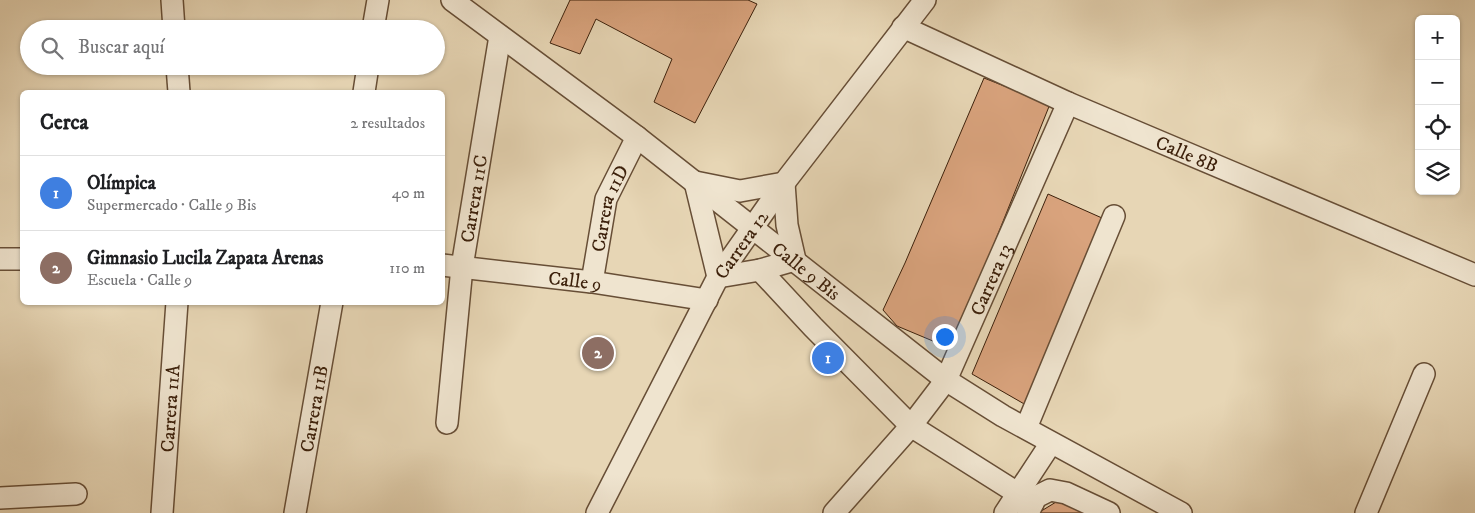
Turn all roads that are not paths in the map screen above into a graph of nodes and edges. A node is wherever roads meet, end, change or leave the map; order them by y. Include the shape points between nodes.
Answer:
1 (172, 0) edge
2 (378, 0) edge
3 (452, 0) edge
4 (925, 0) edge
5 (173, 20) edge
6 (375, 20) edge
7 (903, 27) junction
8 (500, 36) junction
9 (178, 75) edge
10 (367, 75) edge
11 (179, 90) edge
12 (364, 90) edge
13 (1068, 103) junction
14 (638, 137) junction
15 (695, 182) junction
16 (784, 183) junction
17 (1114, 216) dead end
18 (752, 227) junction
19 (20, 259) edge
20 (0, 260) edge
21 (795, 260) junction
22 (452, 266) edge
23 (760, 270) junction
24 (1475, 275) edge
25 (718, 277) junction
26 (592, 282) junction
27 (708, 300) junction
28 (177, 305) edge
29 (331, 305) edge
30 (1424, 374) dead end
31 (946, 380) junction
32 (447, 423) dead end
33 (910, 426) junction
34 (1026, 428) junction
35 (1051, 443) junction
36 (76, 494) dead end
37 (0, 498) edge
38 (1026, 503) edge
39 (162, 513) edge
40 (295, 513) edge
41 (597, 513) edge
42 (834, 513) edge
43 (1005, 513) edge
44 (1109, 513) edge
45 (1181, 513) edge
46 (1366, 513) edge

1 - 5 street
2 - 6 street
3 - 8 street, Calle 9 Bis
4 - 7 street, Carrera 12
7 - 13 street, Calle 8B
7 - 16 street, Carrera 12
8 - 14 street, Calle 9 Bis
8 - 22 street, Carrera 11C
9 - 11 street
10 - 12 street
13 - 24 street, Calle 8B
13 - 31 street, Carrera 13
14 - 15 street, Calle 9 Bis
14 - 26 street, Carrera 11D via 606,199
15 - 16 street via 740,191
15 - 18 street, Calle 9 Bis
15 - 25 street
16 - 18 street, Carrera 12
16 - 21 street via 787,225
17 - 34 street
18 - 21 street, Calle 9 Bis
18 - 25 street, Carrera 12
19 - 20 street
21 - 23 street
21 - 31 street, Calle 9 Bis
22 - 26 street, Calle 9
22 - 32 street, Carrera 11C
23 - 25 street
23 - 33 street
25 - 27 street, Carrera 12
26 - 27 street, Calle 9
27 - 41 street, Carrera 12
28 - 39 street, Carrera 11A
29 - 40 street, Carrera 11B
30 - 46 street
31 - 33 street, Carrera 13
31 - 34 street, Calle 9 Bis
33 - 38 street
33 - 42 street, Carrera 13
34 - 35 street, Calle 9 Bis
35 - 38 street
35 - 45 street, Calle 9 Bis
36 - 37 street
38 - 43 street
38 - 44 street via 1050,490 1066,493

